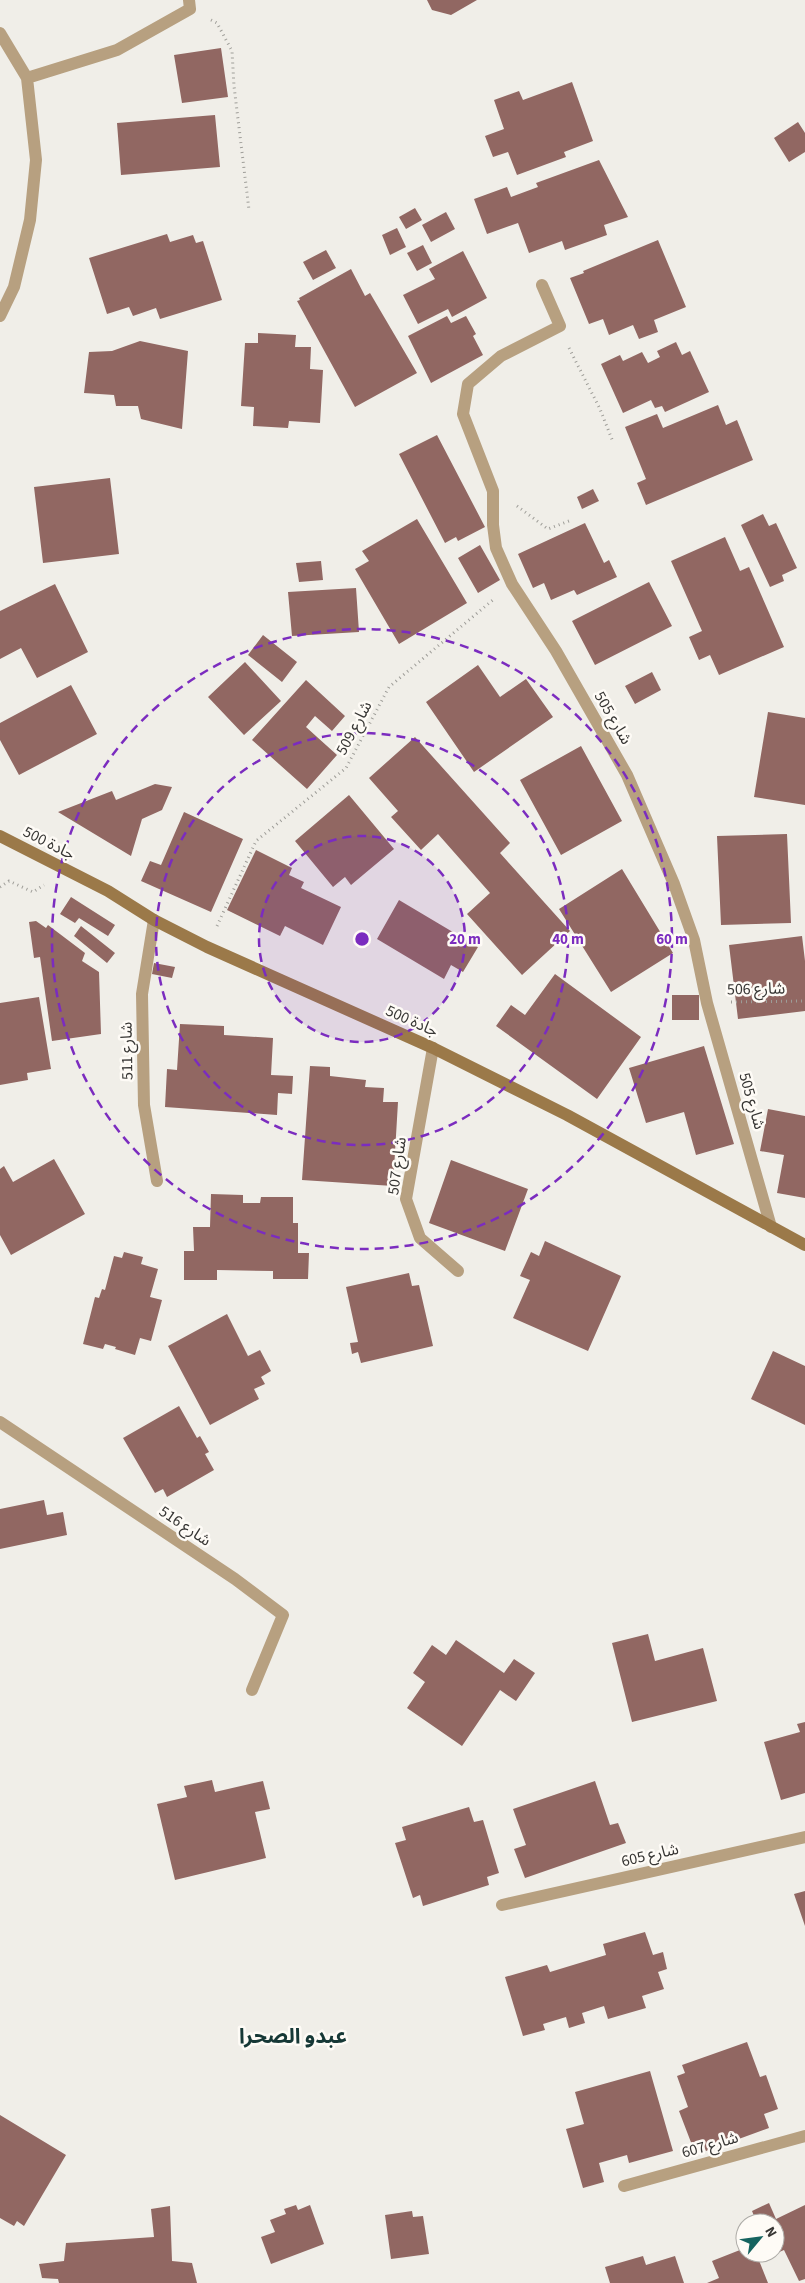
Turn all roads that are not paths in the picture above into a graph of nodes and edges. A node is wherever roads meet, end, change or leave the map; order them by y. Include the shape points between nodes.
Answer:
1 (190, 4) edge
2 (0, 33) edge
3 (27, 78) junction
4 (542, 285) dead end
5 (0, 316) edge
6 (0, 836) edge
7 (154, 920) junction
8 (433, 1048) junction
9 (157, 1181) dead end
10 (771, 1226) junction
11 (805, 1245) edge
12 (458, 1271) dead end
13 (0, 1422) edge
14 (252, 1690) dead end
15 (805, 1837) edge
16 (502, 1905) dead end
17 (805, 2136) edge
18 (624, 2186) dead end

1 - 3 street via 117,50
2 - 3 street
3 - 5 street via 36,160 30,220 14,287
4 - 10 street, شارع 505 via 560,326 501,356 468,384 462,414 494,491 496,548 512,584 556,651 627,775 674,884 694,940 708,1003
6 - 7 main road, جادة 500 via 108,891
7 - 8 main road, جادة 500
7 - 9 street, شارع 511 via 142,994 144,1105
8 - 10 main road, جادة 500 via 567,1114
8 - 12 street, شارع 507 via 406,1199 420,1238
10 - 11 main road, جادة 500
13 - 14 street, شارع 516 via 235,1579 283,1616
15 - 16 street, شارع 605
17 - 18 street, شارع 607

